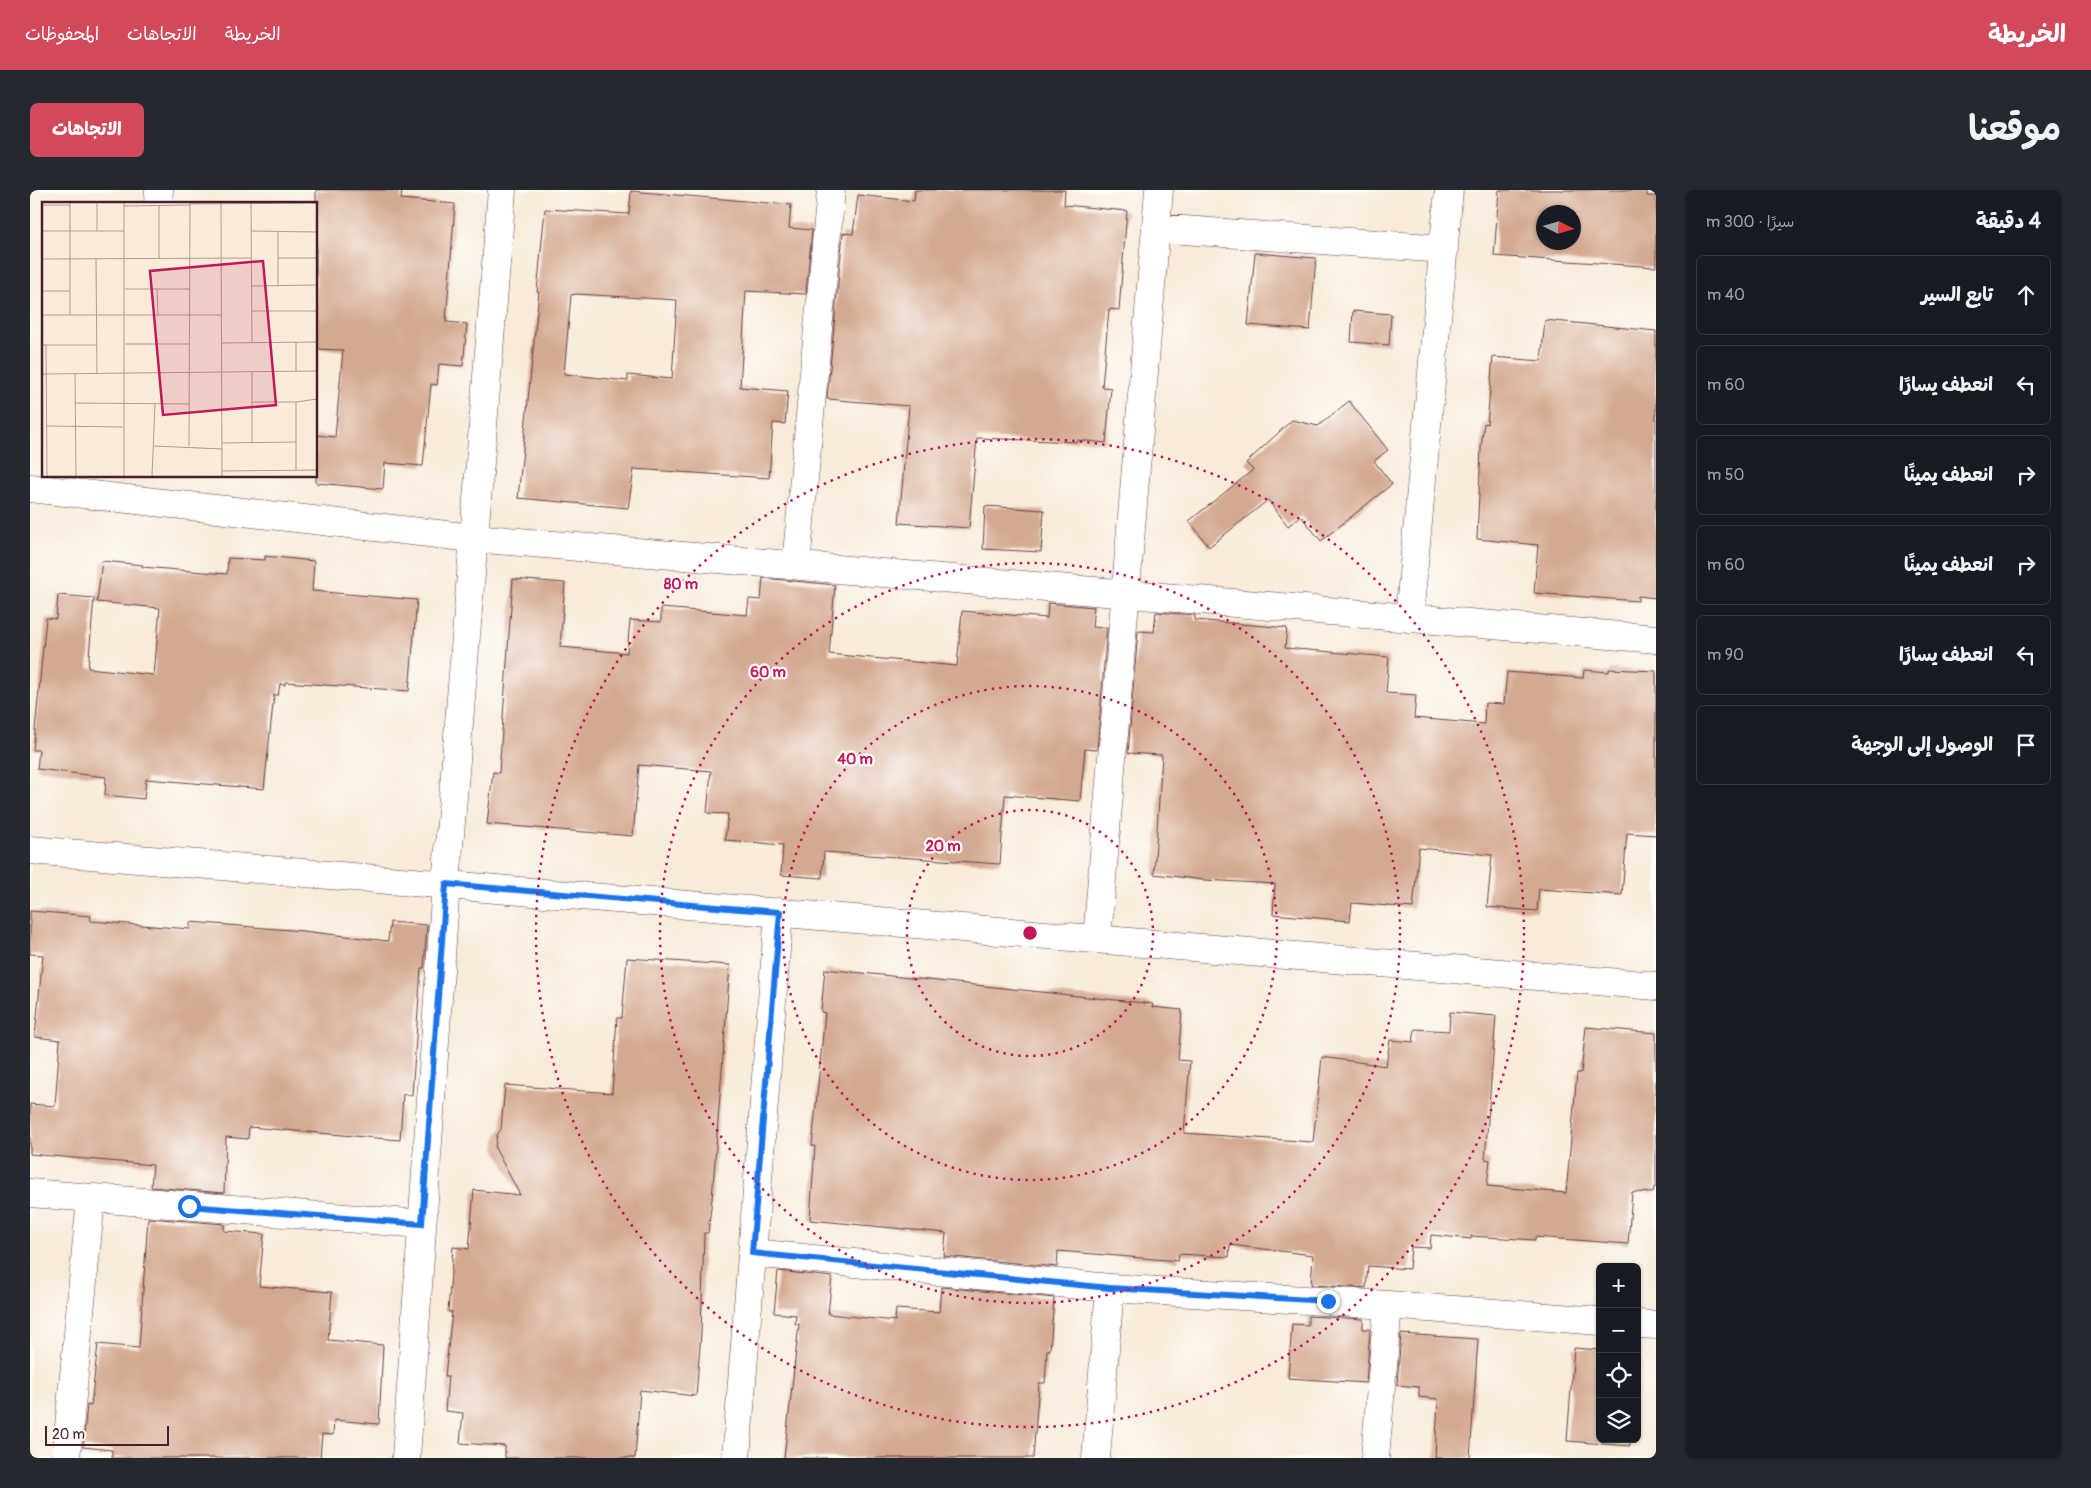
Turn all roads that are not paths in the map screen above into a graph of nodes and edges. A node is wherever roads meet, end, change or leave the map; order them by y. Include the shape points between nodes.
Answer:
1 (502, 190) edge
2 (831, 190) edge
3 (1159, 190) edge
4 (1449, 190) edge
5 (1156, 228) junction
6 (1444, 249) junction
7 (30, 488) edge
8 (131, 488) edge
9 (473, 538) junction
10 (796, 565) junction
11 (1126, 592) junction
12 (1409, 618) junction
13 (1656, 639) edge
14 (30, 850) edge
15 (446, 884) junction
16 (780, 912) junction
17 (1097, 938) junction
18 (1656, 986) edge
19 (30, 1193) edge
20 (91, 1198) junction
21 (422, 1224) junction
22 (752, 1253) junction
23 (1110, 1288) junction
24 (1388, 1305) junction
25 (1596, 1321) edge
26 (1641, 1324) edge
27 (1656, 1326) edge
28 (66, 1458) edge
29 (406, 1458) edge
30 (736, 1458) edge
31 (1096, 1458) edge
32 (1375, 1458) edge

1 - 9 street
2 - 10 street
3 - 5 street
4 - 6 street
5 - 6 street
5 - 11 street
6 - 12 street
7 - 8 street
8 - 9 street
9 - 10 street
9 - 15 street
10 - 11 street
11 - 12 street
11 - 17 street
12 - 13 street
14 - 15 street
15 - 16 street
15 - 21 street
16 - 17 street
16 - 22 street
17 - 18 street
19 - 20 street
20 - 21 street
20 - 28 street
21 - 29 street
22 - 23 street
22 - 30 street
23 - 24 street
23 - 31 street
24 - 25 street
24 - 32 street
26 - 27 street

